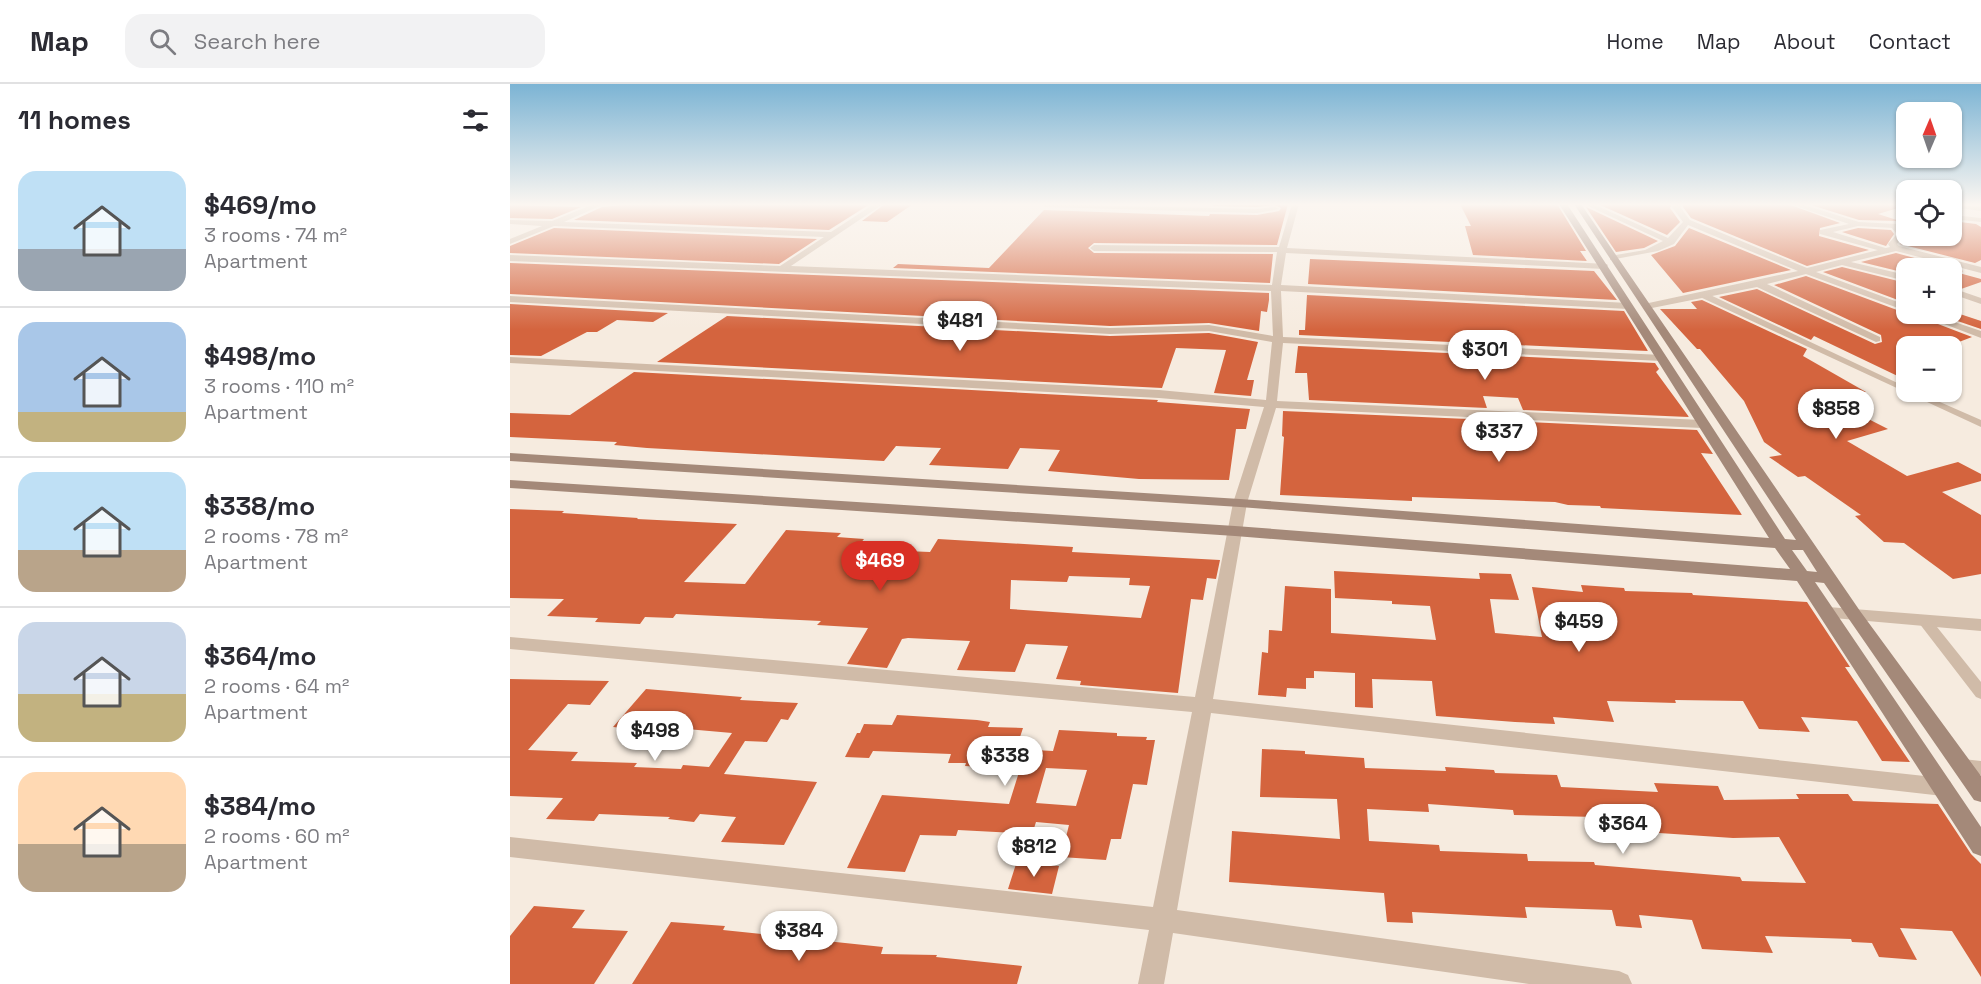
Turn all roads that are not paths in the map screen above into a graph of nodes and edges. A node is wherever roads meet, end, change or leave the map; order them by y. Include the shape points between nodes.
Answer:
1 (817, 246) edge
2 (1282, 246) edge
3 (1590, 246) edge
4 (1605, 246) edge
5 (1664, 246) edge
6 (1746, 246) edge
7 (1880, 246) edge
8 (1094, 248) dead end
9 (1892, 249) junction
10 (1282, 250) junction
11 (510, 258) edge
12 (1613, 258) junction
13 (1844, 263) junction
14 (1604, 267) junction
15 (781, 269) junction
16 (1981, 270) edge
17 (1806, 271) junction
18 (1896, 276) edge
19 (1758, 284) junction
20 (1276, 288) junction
21 (1962, 294) edge
22 (1703, 295) junction
23 (510, 299) edge
24 (1981, 301) edge
25 (1896, 304) edge
26 (1628, 306) junction
27 (1647, 306) junction
28 (1951, 324) edge
29 (1981, 335) edge
30 (1876, 339) dead end
31 (1278, 340) junction
32 (1662, 358) junction
33 (510, 360) edge
34 (1896, 385) edge
35 (1932, 402) edge
36 (1271, 404) junction
37 (1702, 424) junction
38 (1981, 424) edge
39 (510, 457) edge
40 (510, 484) edge
41 (1240, 503) junction
42 (1235, 531) junction
43 (1780, 544) junction
44 (1808, 546) junction
45 (1803, 576) junction
46 (1830, 578) junction
47 (1828, 613) junction
48 (1854, 615) junction
49 (1924, 620) junction
50 (1981, 625) edge
51 (510, 644) edge
52 (1981, 693) edge
53 (1203, 705) junction
54 (1972, 767) edge
55 (1942, 787) junction
56 (1981, 792) edge
57 (1981, 846) edge
58 (510, 847) edge
59 (1163, 920) junction
60 (1151, 984) edge
61 (1619, 984) edge

1 - 15 street
2 - 10 street
3 - 14 main road
4 - 12 main road
5 - 12 street
6 - 17 street
7 - 9 street
8 - 10 street
9 - 13 street
9 - 16 street
10 - 14 street
10 - 20 street
11 - 15 street
12 - 27 main road
13 - 17 street
13 - 18 street
14 - 26 main road
15 - 20 street
17 - 19 street
17 - 25 street
19 - 22 street
19 - 30 street
20 - 26 street
20 - 31 street
21 - 24 street
22 - 27 street
22 - 34 lane
23 - 31 street via 1110,331 1209,328
26 - 32 main road
27 - 44 main road
28 - 29 street
31 - 32 street
31 - 36 street
32 - 37 main road
33 - 36 street via 1124,392
35 - 38 lane
36 - 37 street
36 - 41 street
37 - 43 main road
39 - 41 main road
40 - 42 main road
41 - 42 street
41 - 43 main road
42 - 45 main road
42 - 53 street
43 - 44 main road
43 - 45 main road
44 - 46 main road
45 - 46 main road
45 - 47 main road
46 - 48 main road
47 - 48 street
47 - 55 main road
48 - 49 street
48 - 54 main road
49 - 50 street
49 - 52 lane
51 - 53 street
53 - 55 street
53 - 59 street
54 - 56 main road
55 - 57 main road
58 - 59 street
59 - 60 street
59 - 61 street

